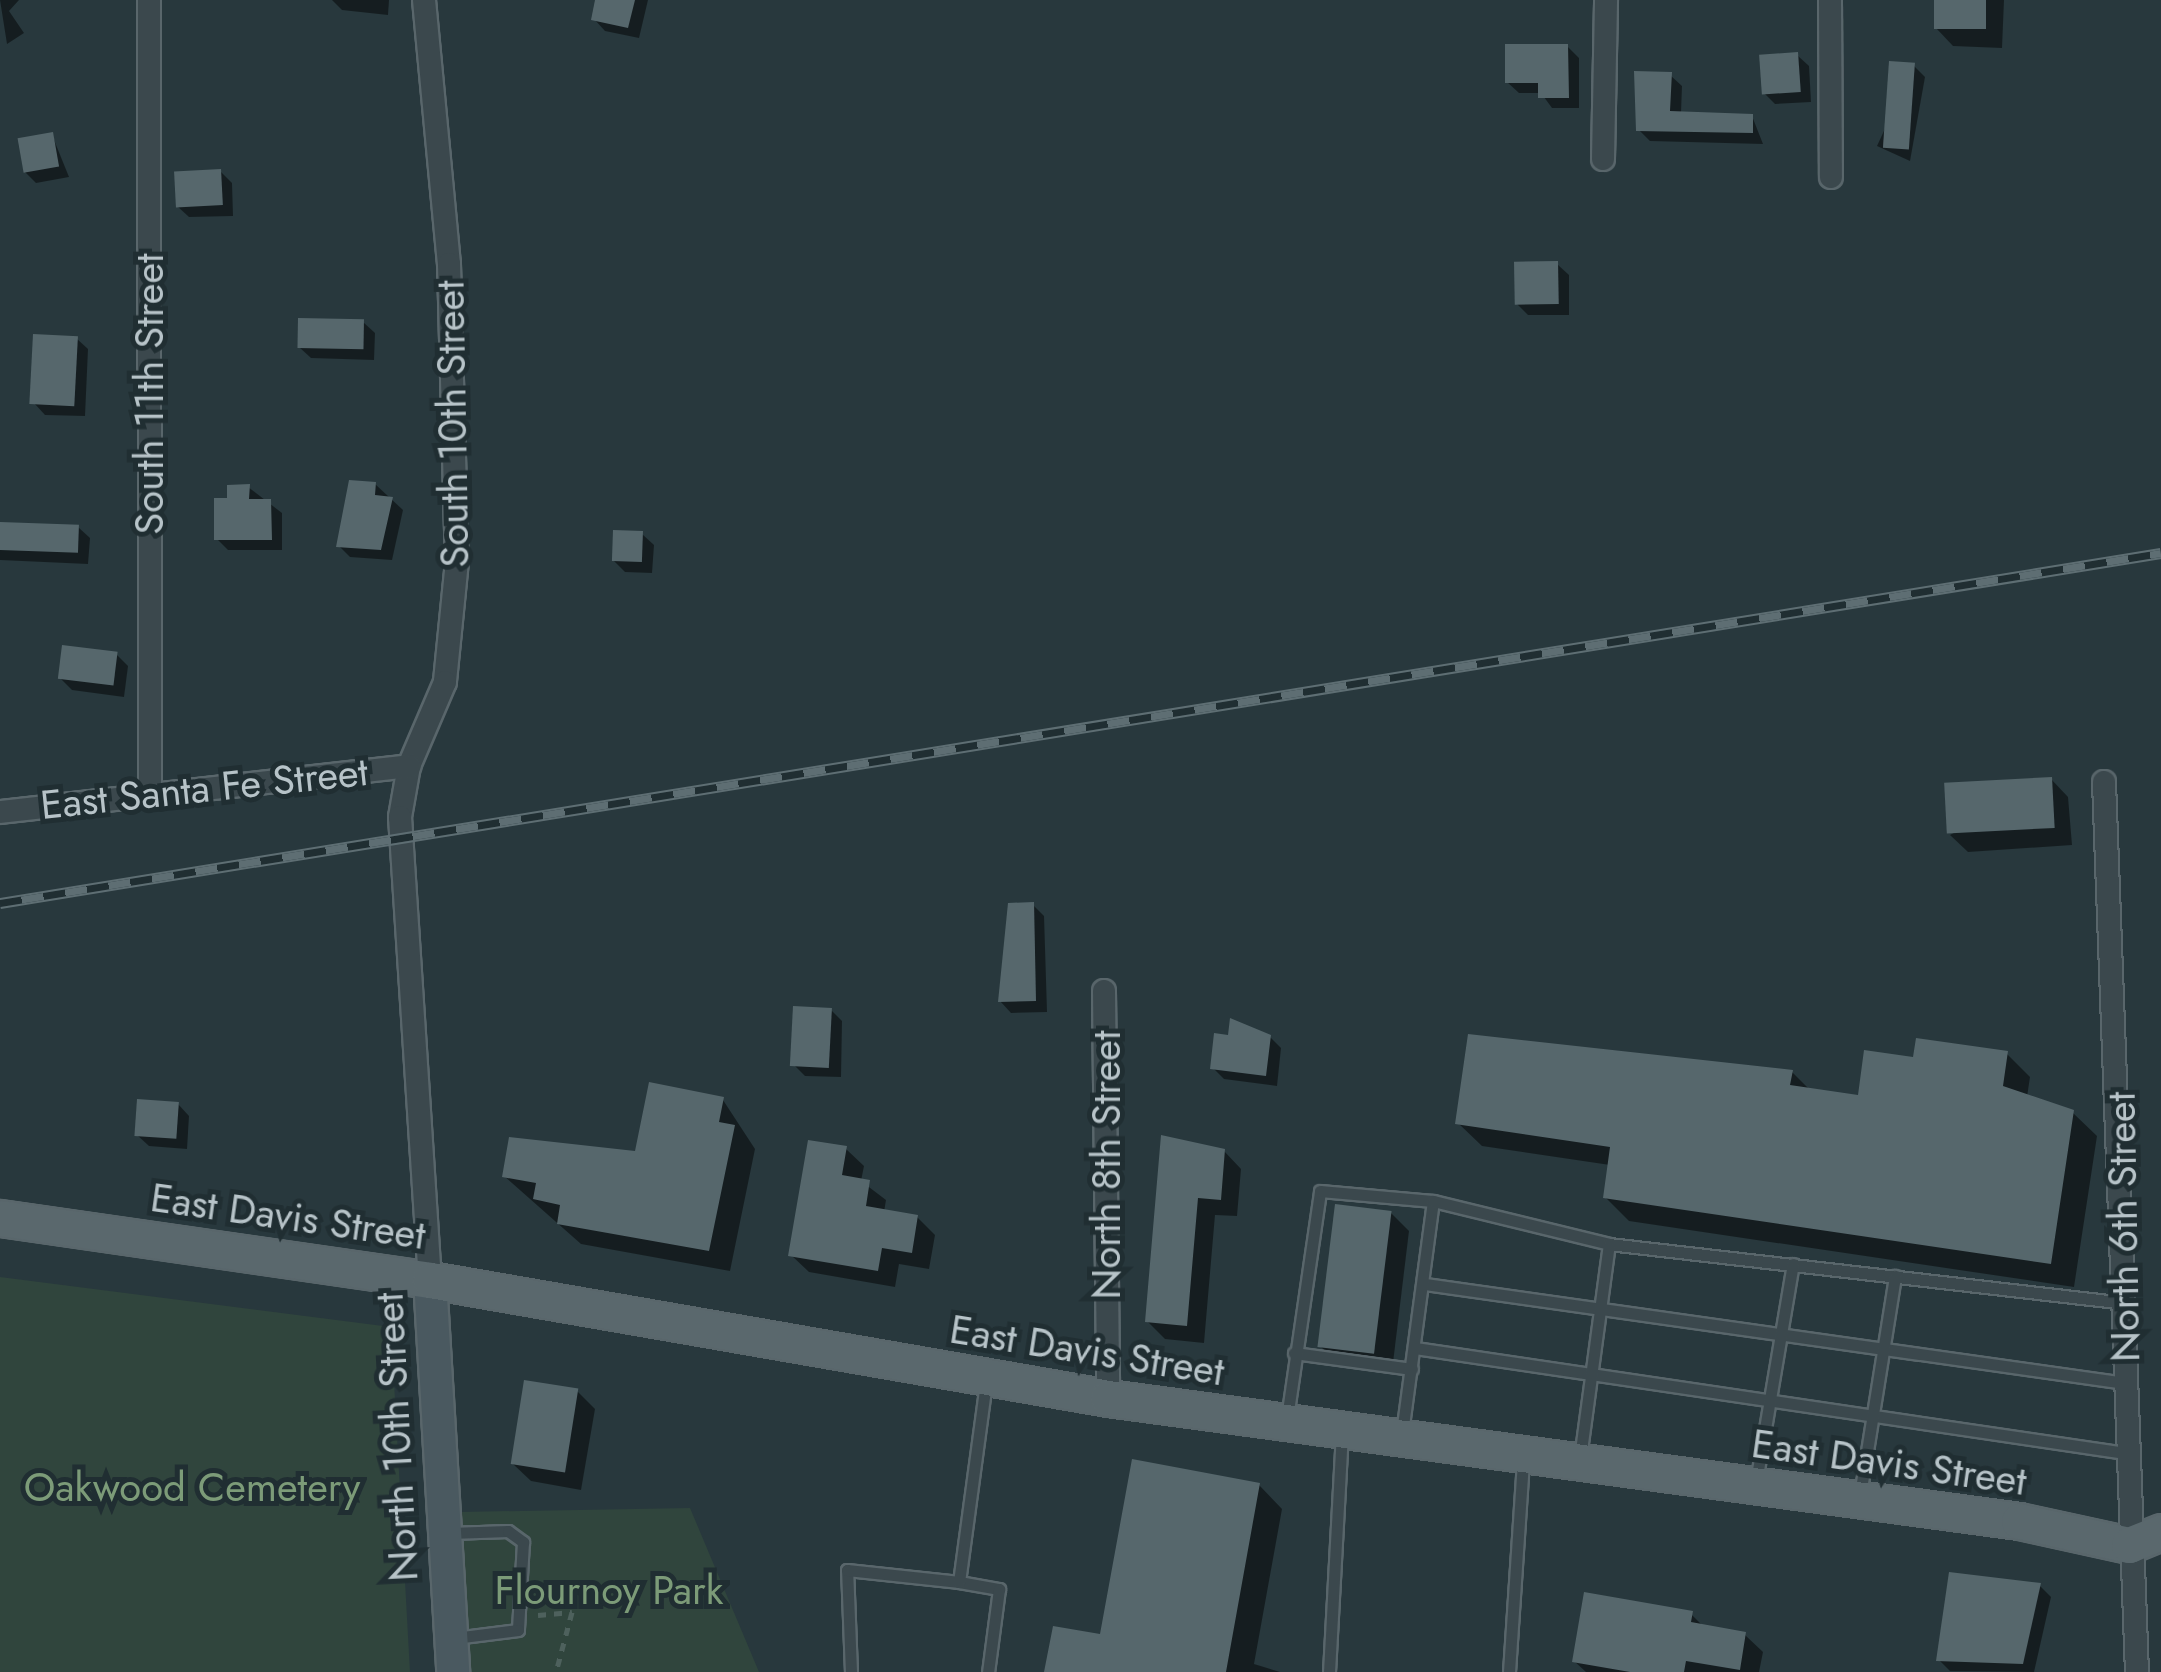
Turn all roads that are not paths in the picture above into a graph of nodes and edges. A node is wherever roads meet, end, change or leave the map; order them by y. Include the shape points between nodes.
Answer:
1 (149, 0) edge
2 (424, 0) edge
3 (1606, 0) edge
4 (1830, 0) edge
5 (1603, 158) dead end
6 (1832, 178) dead end
7 (409, 766) junction
8 (2104, 782) dead end
9 (150, 788) junction
10 (0, 812) edge
11 (399, 839) joint
12 (1104, 991) dead end
13 (1432, 1201) junction
14 (0, 1218) edge
15 (1609, 1244) junction
16 (1792, 1264) junction
17 (1895, 1276) junction
18 (430, 1280) junction
19 (1425, 1284) junction
20 (2125, 1302) junction
21 (1601, 1309) junction
22 (1780, 1334) junction
23 (1415, 1348) junction
24 (1884, 1349) junction
25 (1294, 1353) junction
26 (1412, 1368) junction
27 (1592, 1374) junction
28 (987, 1379) junction
29 (2125, 1383) junction
30 (1108, 1398) junction
31 (1770, 1400) junction
32 (1873, 1416) junction
33 (1286, 1422) junction
34 (1342, 1430) junction
35 (1402, 1438) junction
36 (2125, 1453) junction
37 (1523, 1454) junction
38 (1580, 1462) junction
39 (1756, 1486) junction
40 (1859, 1500) junction
41 (445, 1533) junction
42 (2145, 1538) edge
43 (2161, 1562) edge
44 (959, 1582) junction
45 (450, 1638) junction
46 (452, 1672) edge
47 (851, 1672) edge
48 (988, 1672) edge
49 (1329, 1672) edge
50 (1509, 1672) edge
51 (2137, 1672) edge

1 - 9 street, South 11th Street
2 - 7 street, South 10th Street via 449,264 458,560 445,682
3 - 5 street
4 - 6 street
7 - 9 street, East Santa Fe Street
7 - 11 street, South 10th Street
8 - 20 street, North 6th Street
9 - 10 street, East Santa Fe Street
11 - 18 street, North 10th Street
12 - 30 street, North 8th Street
13 - 15 lane
13 - 19 lane
13 - 25 lane via 1320,1190
14 - 18 main road, East Davis Street
15 - 16 lane
15 - 21 lane
16 - 17 lane
16 - 22 lane
17 - 20 lane
17 - 24 lane
18 - 28 main road, East Davis Street
18 - 41 street, North 10th Street
19 - 21 lane
19 - 23 lane
20 - 29 street, North 6th Street
21 - 22 lane
21 - 27 lane
22 - 24 lane
22 - 31 lane
23 - 26 lane
23 - 27 lane
24 - 29 lane
24 - 32 lane
25 - 26 lane
25 - 33 lane
26 - 35 lane
27 - 31 lane
27 - 38 lane
28 - 30 main road, East Davis Street
28 - 44 lane
29 - 36 street, North 6th Street
30 - 33 main road, East Davis Street
31 - 32 lane
31 - 39 lane
32 - 36 lane
32 - 40 lane
33 - 34 main road, East Davis Street
34 - 35 main road, East Davis Street
34 - 49 lane
35 - 37 main road, East Davis Street
36 - 42 street, North 6th Street
37 - 38 main road, East Davis Street
37 - 50 lane
38 - 39 main road, East Davis Street
39 - 40 main road, East Davis Street
40 - 42 main road, East Davis Street
41 - 45 street, North 10th Street
41 - 45 lane via 516,1534 525,1616 511,1634
42 - 43 main road, East Davis Street
42 - 51 street, North 6th Street
44 - 47 lane via 847,1570
44 - 48 lane via 999,1589
45 - 46 street, North 10th Street

